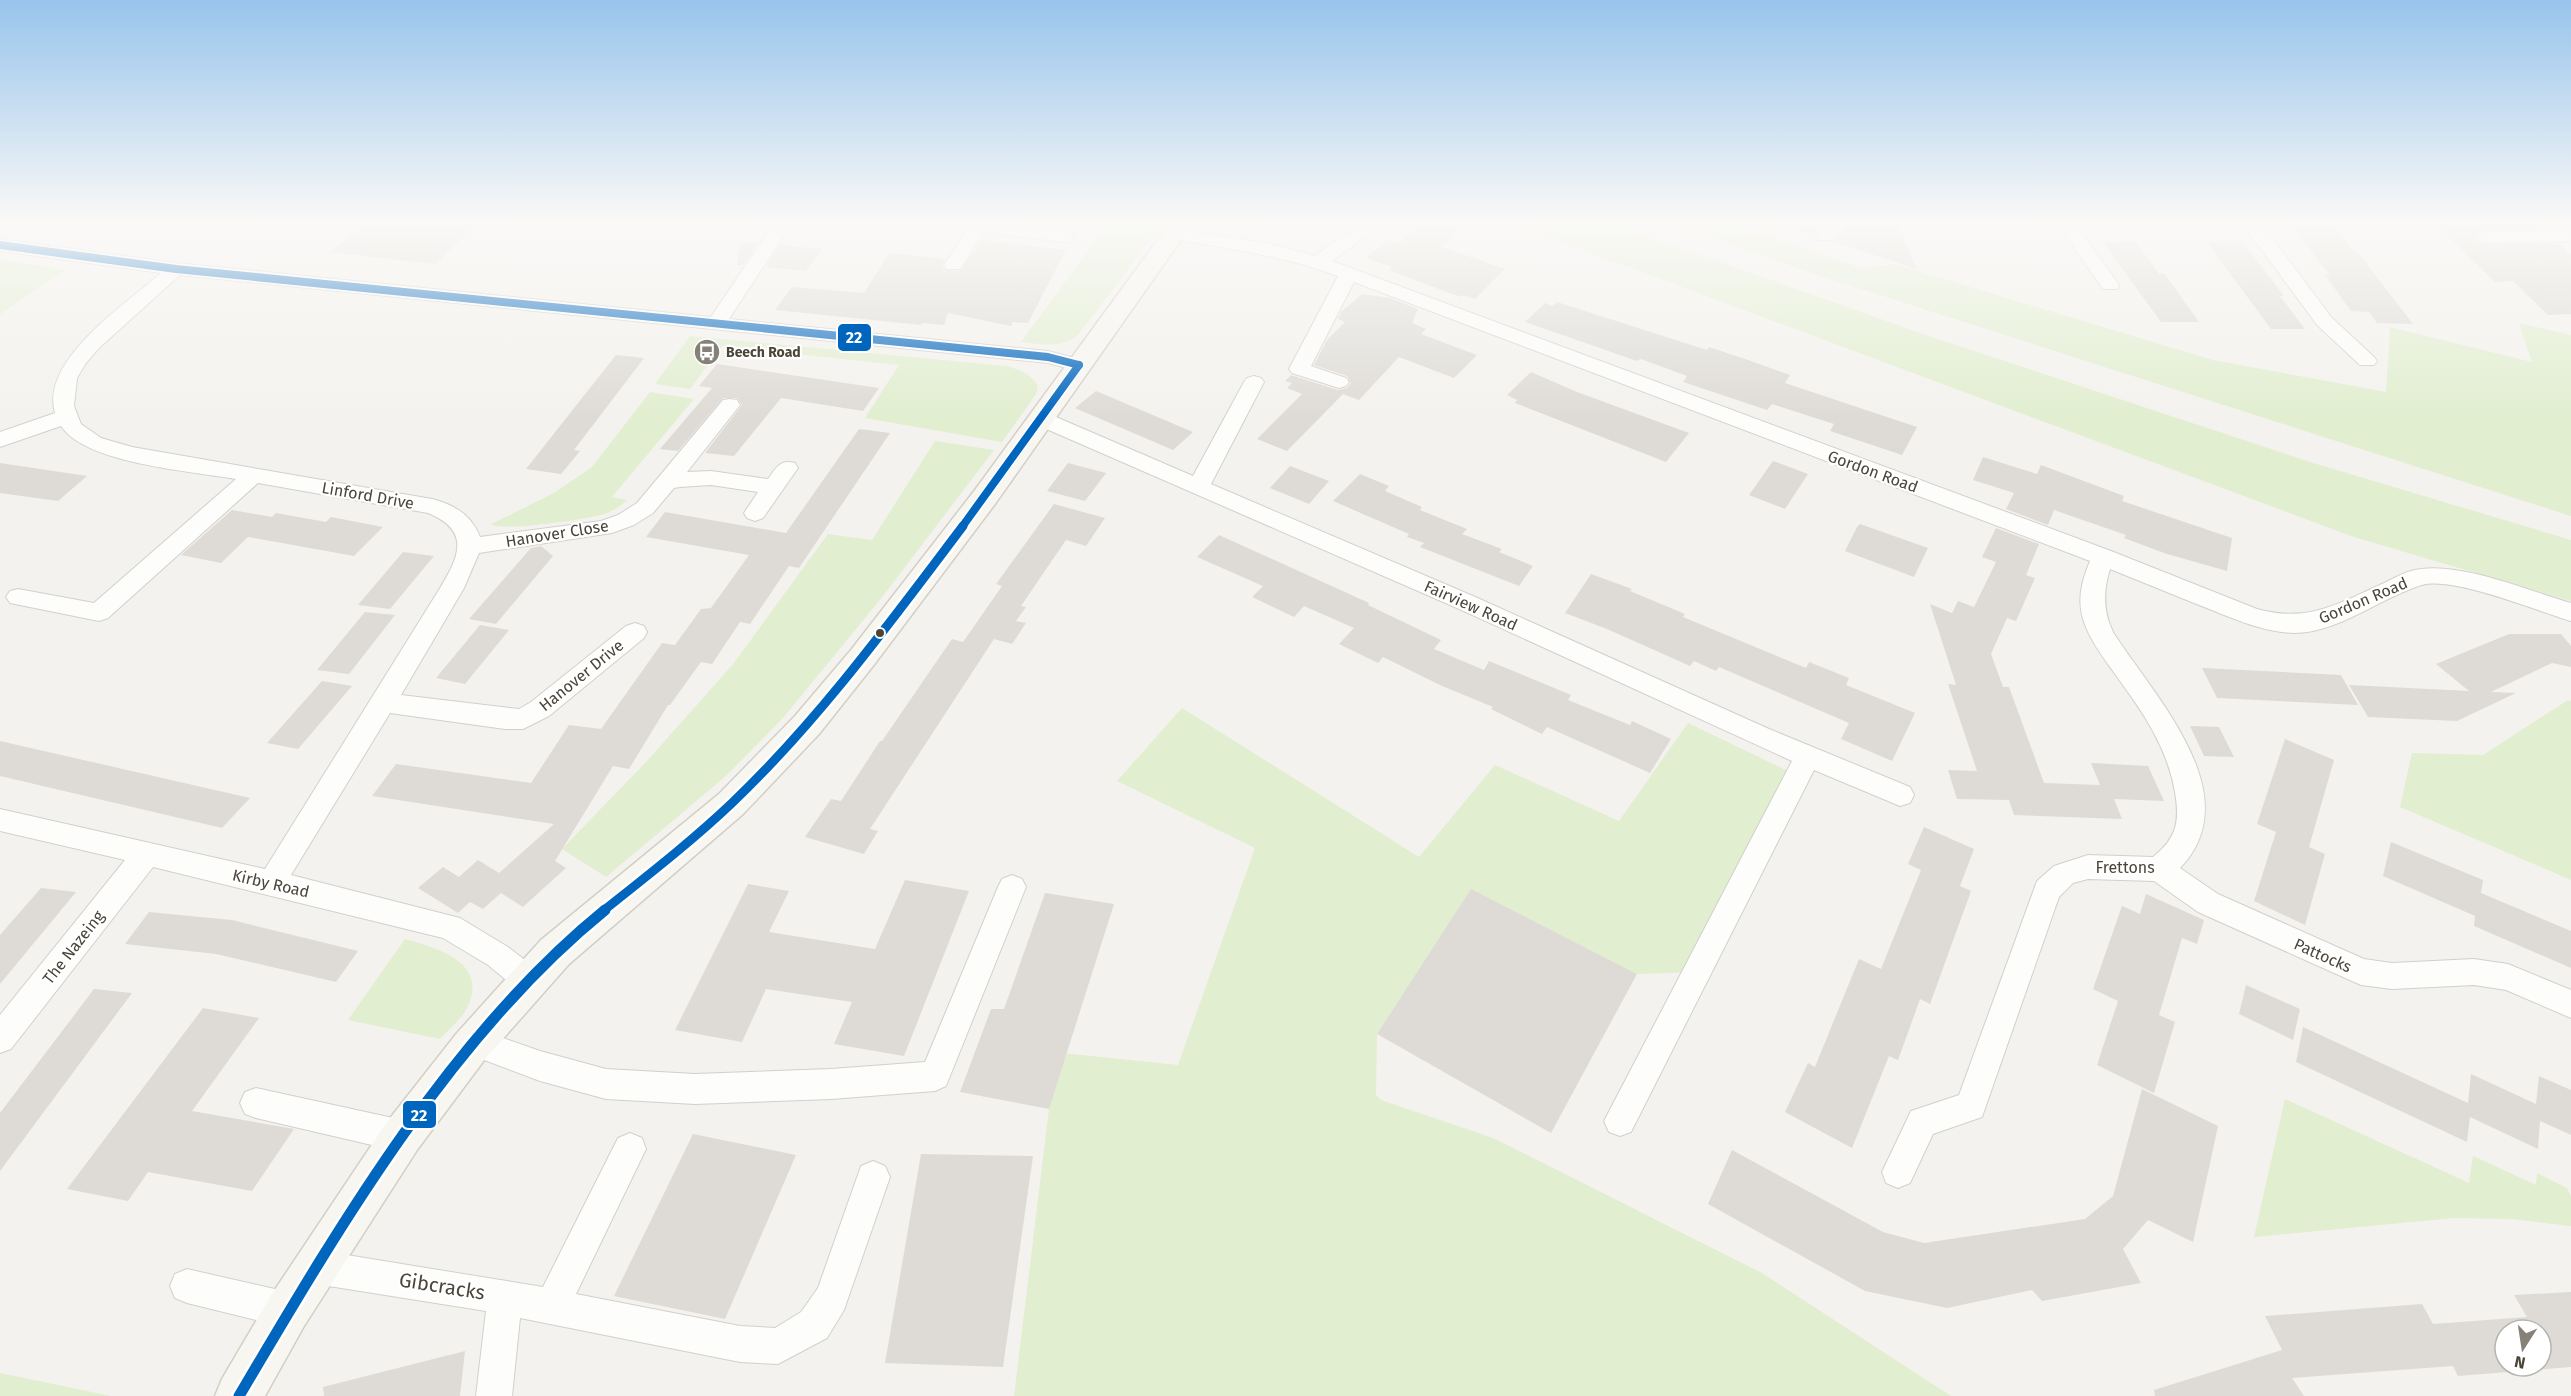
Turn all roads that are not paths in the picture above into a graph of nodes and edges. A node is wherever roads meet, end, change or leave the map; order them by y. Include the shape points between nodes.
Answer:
1 (154, 288) edge
2 (360, 288) edge
3 (740, 288) edge
4 (1135, 288) edge
5 (1342, 288) edge
6 (1387, 288) edge
7 (2300, 288) edge
8 (715, 325) junction
9 (2367, 361) dead end
10 (1079, 365) junction
11 (1339, 381) dead end
12 (1254, 382) dead end
13 (730, 405) dead end
14 (64, 417) junction
15 (1042, 419) junction
16 (0, 440) edge
17 (787, 468) dead end
18 (254, 474) junction
19 (667, 483) junction
20 (1199, 486) junction
21 (773, 487) junction
22 (755, 513) dead end
23 (470, 546) junction
24 (2103, 557) junction
25 (18, 597) dead end
26 (2571, 612) edge
27 (635, 632) dead end
28 (384, 702) junction
29 (1808, 756) junction
30 (1899, 795) dead end
31 (3, 825) edge
32 (146, 855) junction
33 (2158, 869) junction
34 (272, 882) junction
35 (1012, 887) dead end
36 (528, 980) junction
37 (2571, 1004) edge
38 (0, 1039) edge
39 (474, 1042) junction
40 (256, 1103) dead end
41 (1620, 1121) dead end
42 (402, 1136) junction
43 (630, 1149) dead end
44 (1898, 1172) dead end
45 (873, 1177) dead end
46 (316, 1267) junction
47 (188, 1286) dead end
48 (500, 1296) junction
49 (552, 1306) junction
50 (288, 1310) junction
51 (239, 1396) edge
52 (494, 1396) edge

1 - 14 street via 73,366 66,377
2 - 8 street
3 - 8 street
4 - 10 main road
5 - 11 street via 1299,369
6 - 24 street, Gordon Road
7 - 9 street via 2324,321
8 - 10 street via 1047,357
10 - 15 main road
12 - 20 street
13 - 19 street, Hanover Close
14 - 16 street
14 - 18 street, Linford Drive via 79,435 111,449
15 - 20 street, Fairview Road
15 - 36 main road via 807,725 731,804 588,923
17 - 21 street
18 - 23 street, Linford Drive via 432,506 449,512 460,522
18 - 25 street via 99,612
19 - 21 street via 711,478
19 - 23 street, Hanover Close via 645,508 604,528
20 - 29 street, Fairview Road
21 - 22 street
23 - 28 street via 459,574
24 - 26 street, Gordon Road via 2276,623 2316,620 2418,577 2439,575
24 - 33 street, Frettons via 2092,588 2093,612 2101,635 2170,733 2187,779 2192,820 2178,854
27 - 28 street, Hanover Drive via 523,719
28 - 34 street
29 - 30 street, Fairview Road
29 - 41 street
31 - 32 street, Kirby Road
32 - 34 street, Kirby Road
32 - 38 street, The Nazeing
33 - 37 street, Pattocks via 2208,903 2361,972 2392,976 2474,972 2496,975
33 - 44 street, Frettons via 2088,867 2064,874 2047,890 1971,1106 1922,1122
34 - 36 street, Kirby Road via 450,927
35 - 39 street via 934,1076 694,1089 606,1084
36 - 39 main road
39 - 42 main road
40 - 42 street
42 - 46 main road
43 - 49 street
45 - 49 street via 832,1298 814,1325 778,1346 740,1344
46 - 48 street, Gibcracks
46 - 50 main road
47 - 50 street
48 - 49 street
48 - 52 street, Gibcracks via 505,1297
50 - 51 main road

